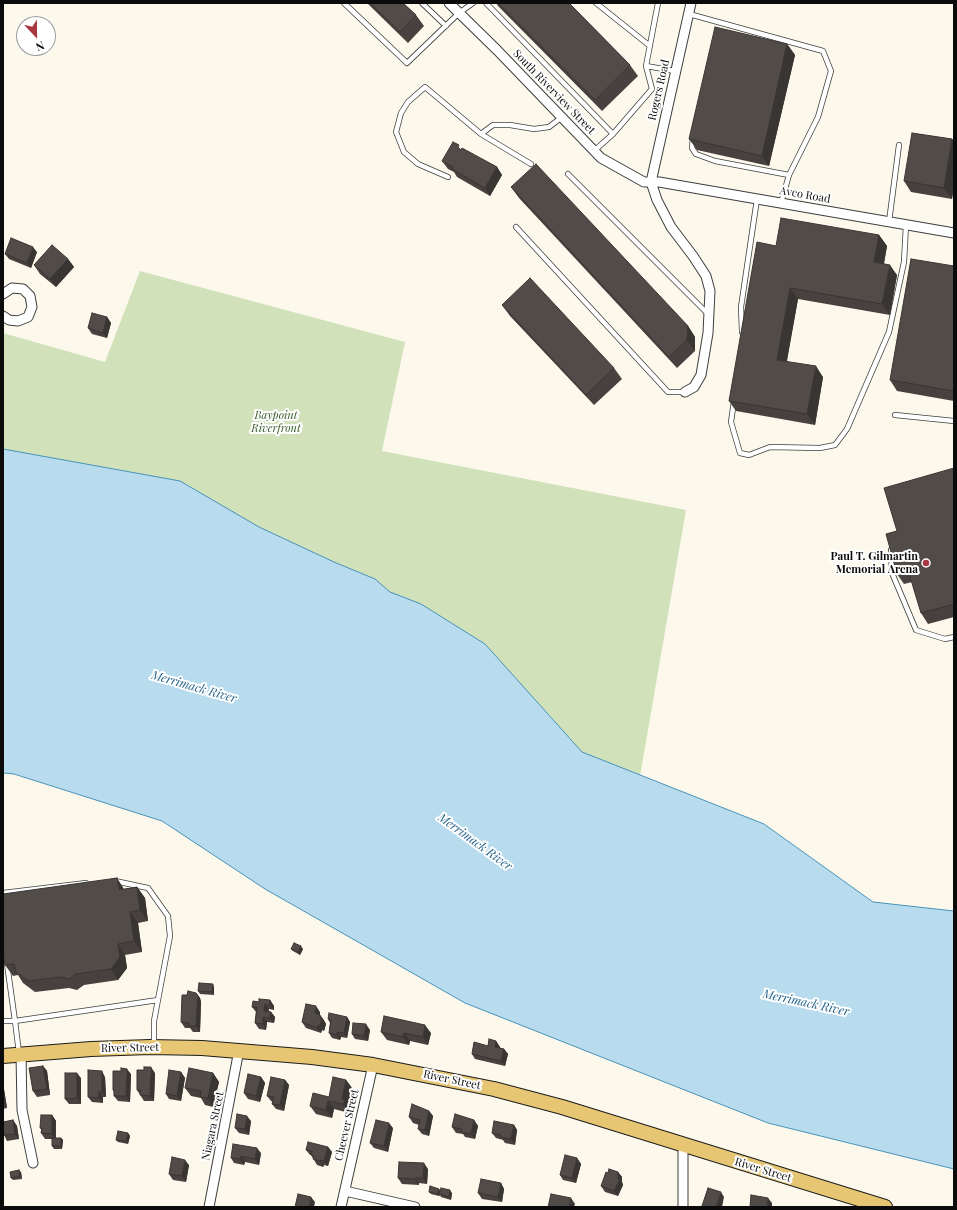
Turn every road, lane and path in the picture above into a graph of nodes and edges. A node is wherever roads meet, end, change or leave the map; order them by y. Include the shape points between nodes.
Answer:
1 (344, 3) edge
2 (422, 3) edge
3 (449, 3) edge
4 (473, 3) edge
5 (486, 3) edge
6 (596, 3) edge
7 (658, 3) edge
8 (692, 3) edge
9 (459, 14) junction
10 (689, 14) junction
11 (720, 23) junction
12 (446, 26) junction
13 (719, 31) edge
14 (650, 46) junction
15 (646, 66) junction
16 (675, 71) junction
17 (562, 117) junction
18 (694, 133) edge
19 (481, 134) junction
20 (613, 134) junction
21 (899, 145) dead end
22 (594, 151) junction
23 (531, 164) dead end
24 (568, 174) dead end
25 (789, 175) junction
26 (448, 177) dead end
27 (652, 182) junction
28 (758, 199) junction
29 (781, 204) junction
30 (889, 222) junction
31 (906, 225) junction
32 (516, 227) dead end
33 (954, 233) edge
34 (3, 294) edge
35 (709, 315) junction
36 (3, 316) edge
37 (742, 336) edge
38 (685, 392) joint
39 (735, 394) edge
40 (895, 415) dead end
41 (954, 421) edge
42 (891, 541) edge
43 (954, 637) edge
44 (110, 880) edge
45 (94, 882) edge
46 (3, 893) edge
47 (6, 960) edge
48 (158, 1000) junction
49 (3, 1021) edge
50 (16, 1021) junction
51 (154, 1047) junction
52 (239, 1050) junction
53 (20, 1054) junction
54 (3, 1056) edge
55 (373, 1065) junction
56 (683, 1146) junction
57 (33, 1163) dead end
58 (345, 1191) junction
59 (209, 1207) edge
60 (341, 1207) edge
61 (415, 1207) edge
62 (683, 1207) edge
63 (885, 1207) edge

1 - 12 lane via 407,63
2 - 12 lane
3 - 9 street, South Riverview Street
4 - 9 lane
5 - 20 lane
6 - 14 lane
7 - 14 lane
8 - 10 street, Rogers Road
9 - 12 lane
9 - 17 street, South Riverview Street
10 - 11 lane
10 - 16 street, Rogers Road
11 - 13 lane
11 - 25 lane via 823,51 831,71 818,117
14 - 15 lane
15 - 16 lane
15 - 20 lane via 652,89
16 - 27 street, Rogers Road
17 - 19 lane via 549,127 534,129 493,125
17 - 22 street, South Riverview Street
18 - 25 lane via 692,148 696,154 715,161
19 - 23 lane
19 - 26 lane via 425,87 408,102 401,113 396,132 404,152 418,164
20 - 22 lane
21 - 30 lane
22 - 27 street, South Riverview Street via 624,172 644,182
24 - 35 lane
25 - 29 lane
27 - 28 street, Avco Road
27 - 35 street via 657,200 671,227 706,276 710,291
28 - 29 street, Avco Road
28 - 37 lane via 741,307
29 - 30 street, Avco Road
30 - 31 street, Avco Road
31 - 33 street, Avco Road
31 - 39 lane via 904,262 889,332 847,429 835,445 820,448 770,447 749,455 740,453 731,422
32 - 38 lane via 668,392
34 - 36 street via 12,288 23,289 30,296 32,307 28,317 18,322
35 - 38 street via 701,375 694,387
40 - 41 lane
42 - 43 lane via 892,573 916,630 945,639
44 - 48 lane via 148,888 168,916 170,936
45 - 46 lane
47 - 50 lane
48 - 50 lane
48 - 51 lane via 154,1021
49 - 50 lane
50 - 53 lane
51 - 52 main road, River Street
51 - 53 main road, River Street
52 - 55 main road, River Street
52 - 59 street, Niagara Street
53 - 54 main road, River Street
53 - 57 street via 22,1110
55 - 56 main road, River Street via 494,1089
55 - 58 street, Cheever Street
56 - 62 street
56 - 63 main road, River Street
58 - 60 street, Cheever Street
58 - 61 street

